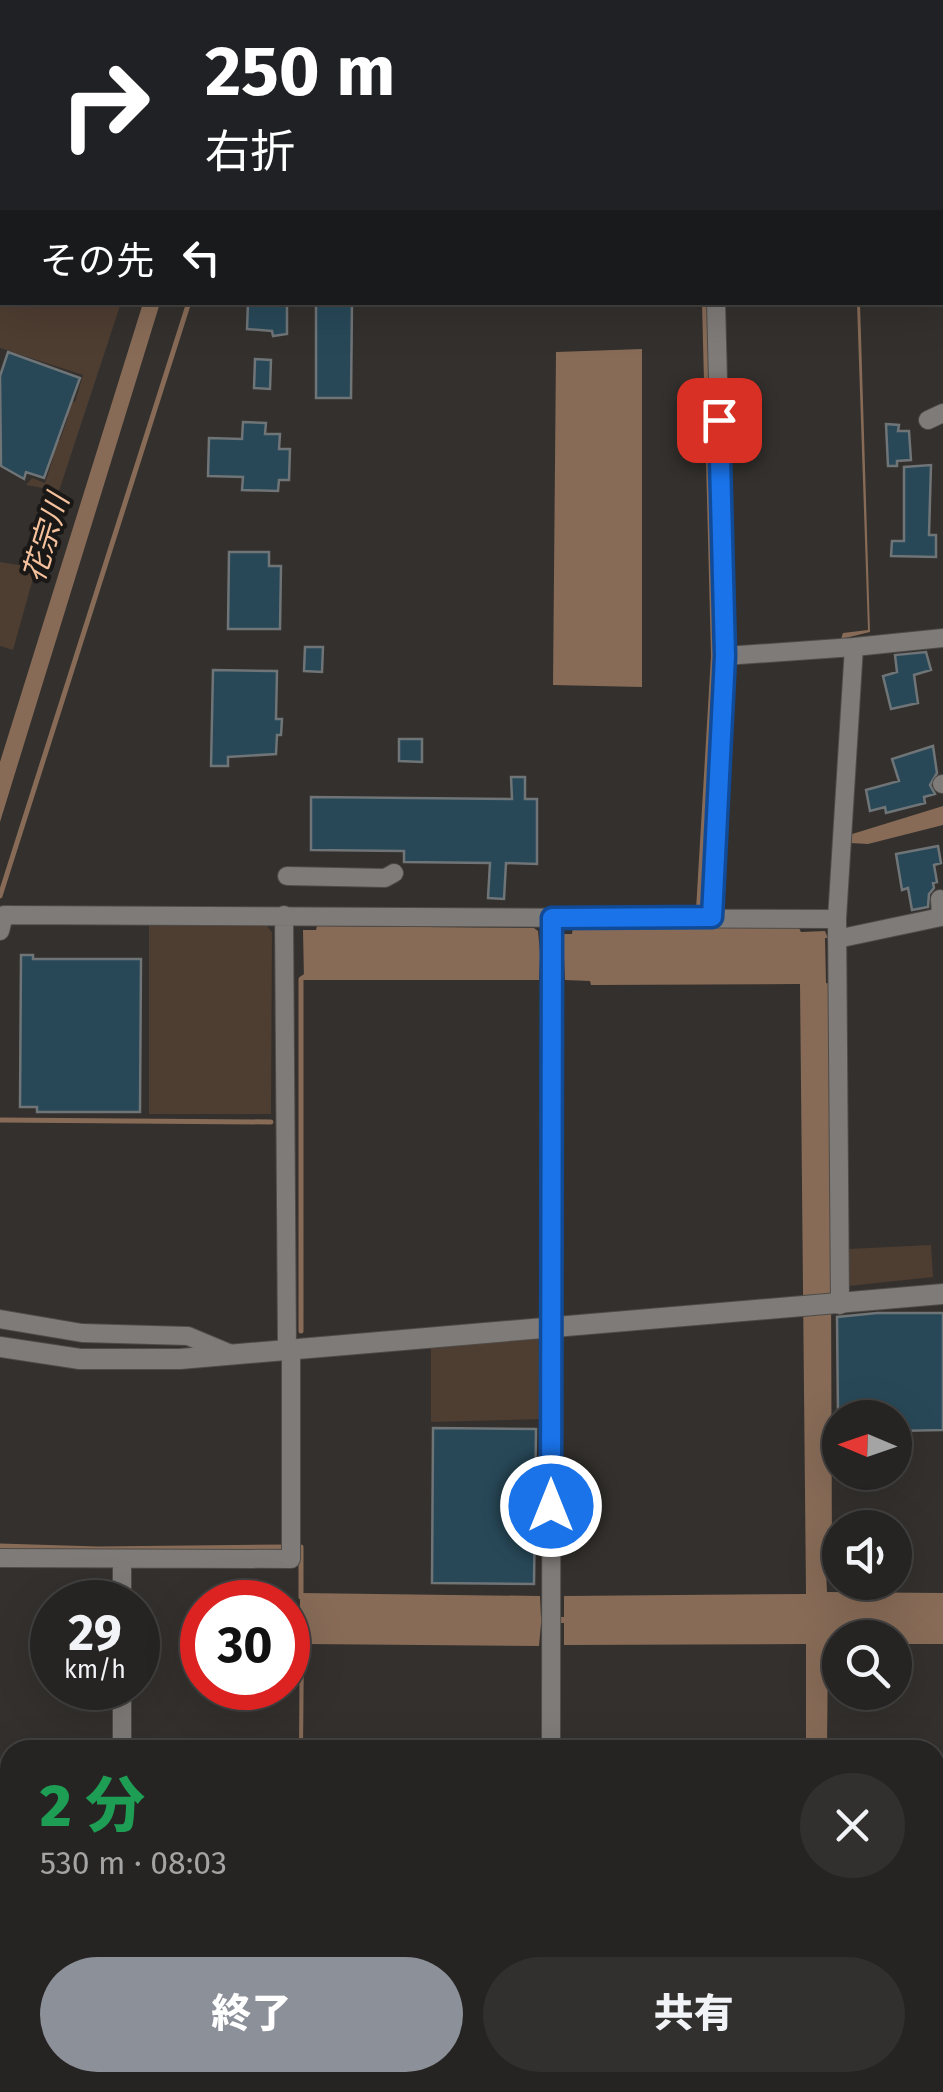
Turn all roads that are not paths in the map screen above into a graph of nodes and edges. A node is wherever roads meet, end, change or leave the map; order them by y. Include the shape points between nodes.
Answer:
1 (716, 305) edge
2 (943, 638) edge
3 (854, 647) junction
4 (725, 656) junction
5 (394, 872) dead end
6 (287, 876) dead end
7 (940, 899) dead end
8 (284, 915) junction
9 (712, 917) junction
10 (552, 918) junction
11 (837, 919) junction
12 (0, 931) edge
13 (837, 939) junction
14 (943, 1294) edge
15 (837, 1305) junction
16 (0, 1319) edge
17 (552, 1328) junction
18 (0, 1348) edge
19 (289, 1349) junction
20 (232, 1354) junction
21 (0, 1558) edge
22 (122, 1558) junction
23 (122, 1580) edge
24 (122, 1710) edge
25 (122, 1740) edge
26 (551, 1740) edge

1 - 4 street
2 - 3 street
3 - 4 street
3 - 11 street
4 - 9 street
5 - 6 street via 385,878
7 - 13 street via 941,916
8 - 10 street
8 - 12 street via 4,915
8 - 19 street
9 - 10 street
9 - 11 street
10 - 17 street
11 - 13 street
13 - 15 street
14 - 15 street
15 - 17 street
16 - 20 street via 82,1333 188,1336
17 - 19 street
17 - 26 street
18 - 20 street via 110,1360
19 - 20 street
19 - 22 street via 291,1559
21 - 22 street
22 - 23 street
24 - 25 street

